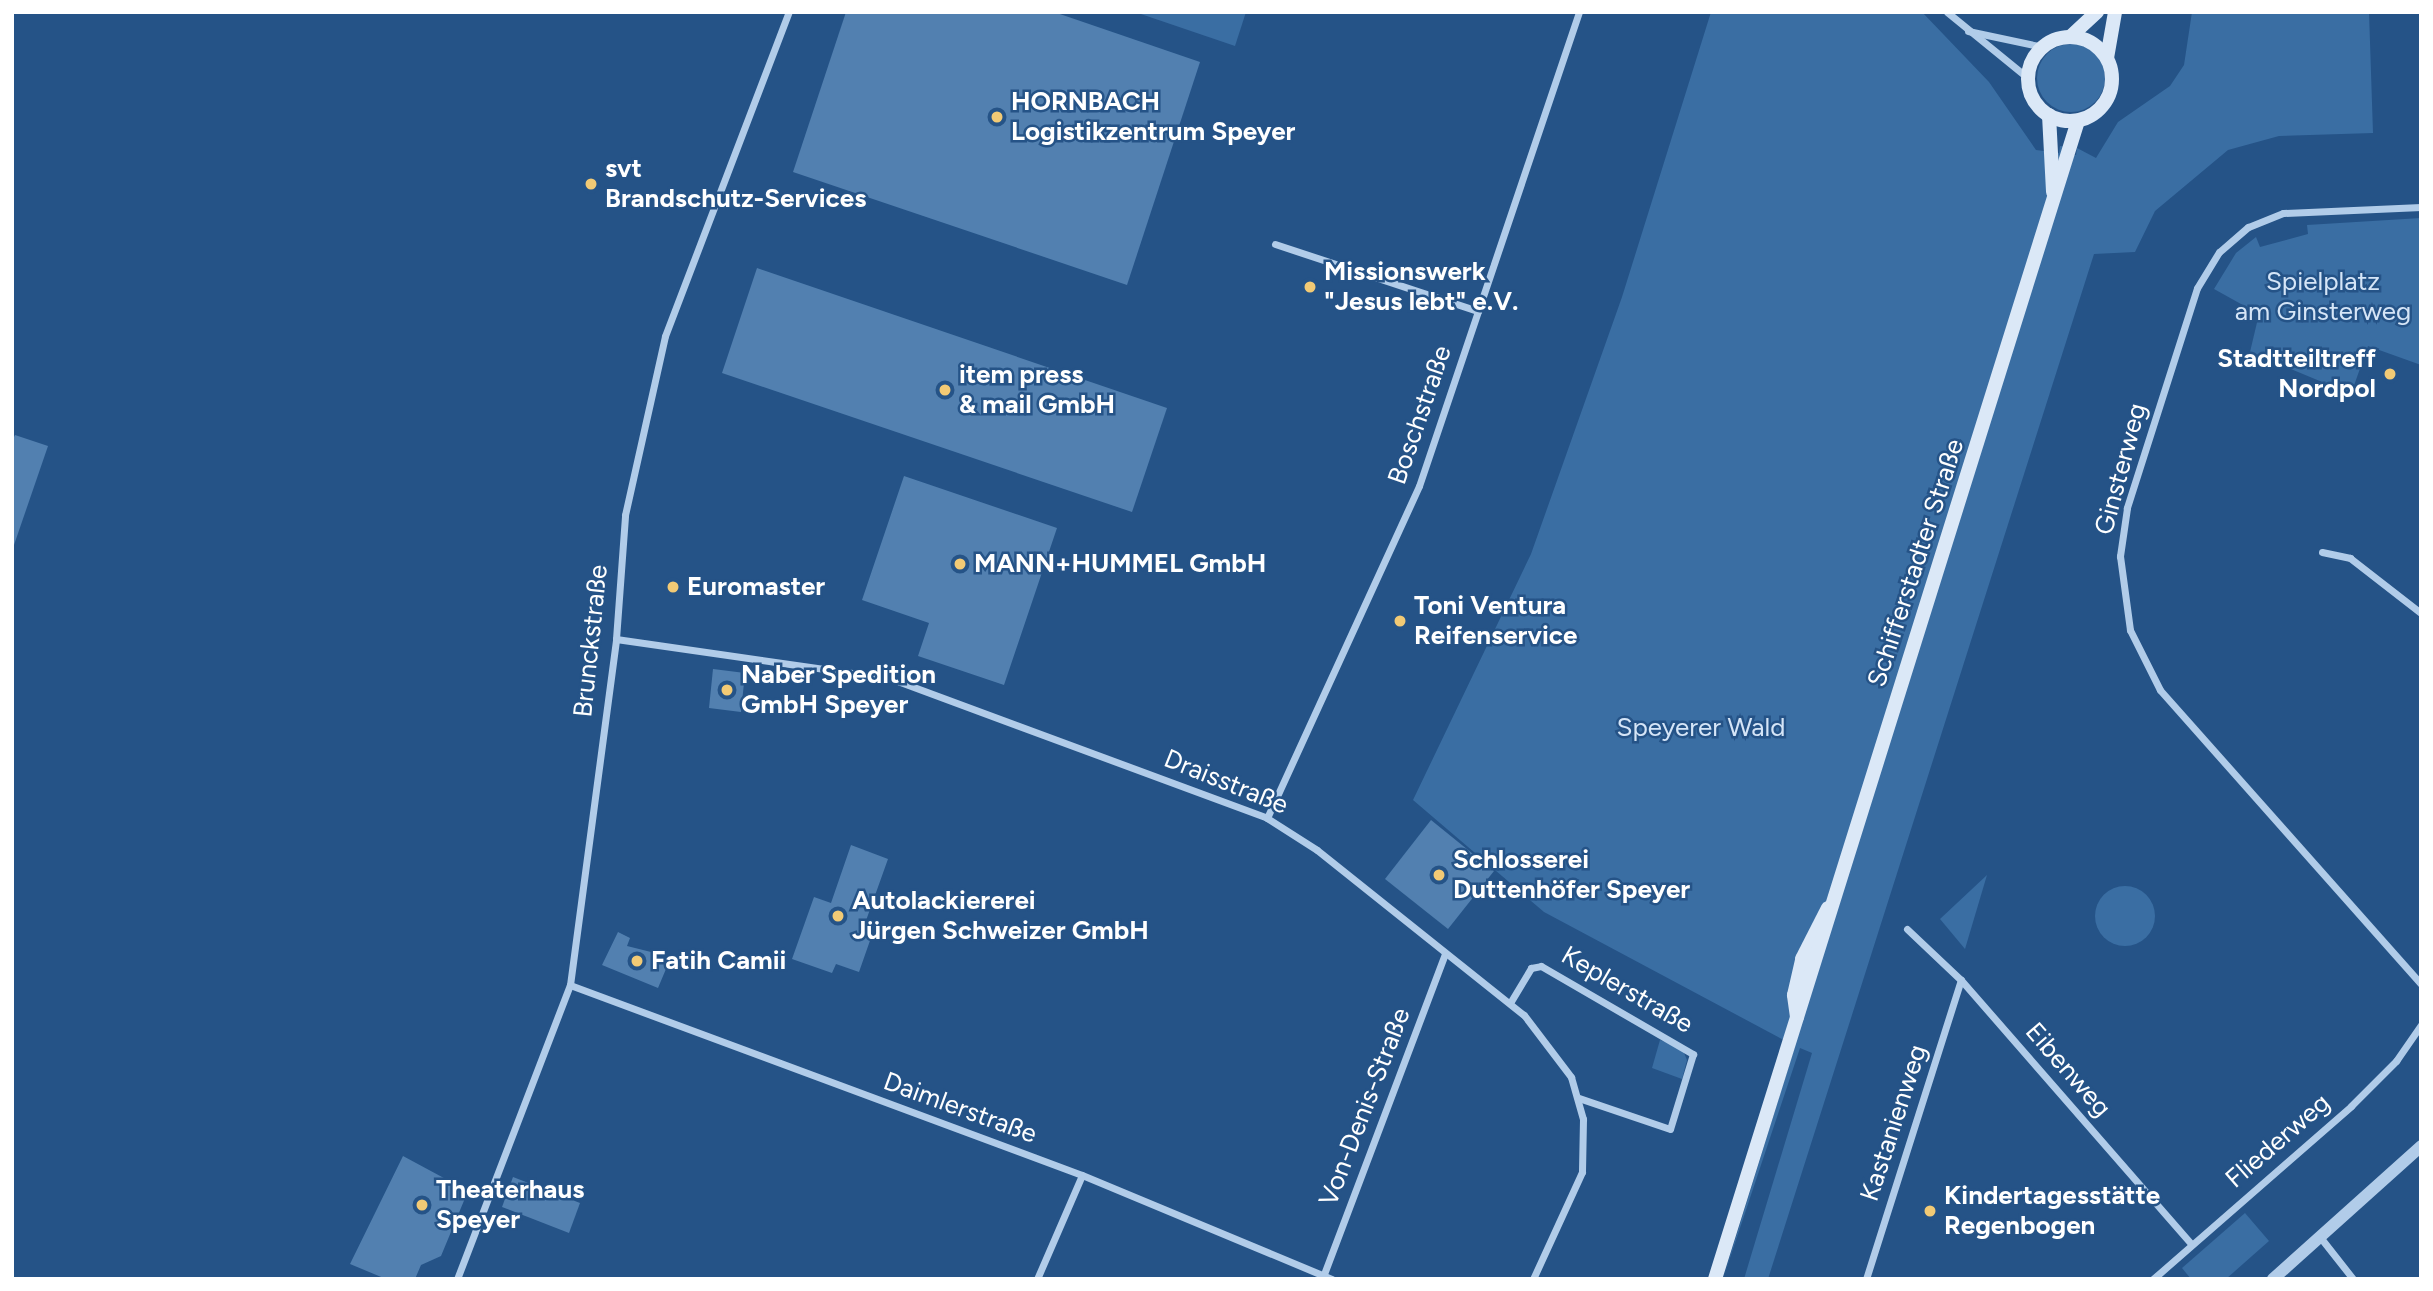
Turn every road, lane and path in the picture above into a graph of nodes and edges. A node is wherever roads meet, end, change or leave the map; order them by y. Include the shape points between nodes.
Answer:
1 (789, 12) edge
2 (1579, 12) edge
3 (1947, 12) edge
4 (2097, 12) edge
5 (2115, 12) edge
6 (1965, 30) junction
7 (2070, 37) junction
8 (2043, 47) junction
9 (2107, 59) junction
10 (2028, 78) junction
11 (2049, 116) junction
12 (2078, 121) junction
13 (2421, 207) edge
14 (1275, 244) dead end
15 (2043, 245) junction
16 (1478, 311) junction
17 (2322, 552) dead end
18 (2421, 613) edge
19 (616, 639) junction
20 (1267, 818) junction
21 (1907, 929) dead end
22 (1445, 954) junction
23 (1961, 980) junction
24 (2421, 984) edge
25 (569, 985) junction
26 (1510, 1003) junction
27 (2421, 1025) edge
28 (1579, 1098) junction
29 (2421, 1146) edge
30 (1082, 1175) junction
31 (2320, 1237) junction
32 (2191, 1244) junction
33 (1324, 1274) junction
34 (457, 1279) edge
35 (1037, 1279) edge
36 (1332, 1279) edge
37 (1533, 1279) edge
38 (1715, 1279) edge
39 (1866, 1279) edge
40 (2153, 1279) edge
41 (2273, 1279) edge
42 (2353, 1279) edge

1 - 19 street, Brunckstraße via 665,336 625,515
2 - 16 street, Boschstraße
3 - 6 street
4 - 7 main road
5 - 9 main road
6 - 8 street
6 - 10 street
7 - 8 main road
7 - 9 main road via 2092,43
8 - 10 main road
9 - 12 main road via 2109,96
10 - 11 main road via 2035,102
11 - 12 main road
11 - 15 main road, Schifferstadter Straße via 2055,179
12 - 15 main road, Schifferstadter Straße
13 - 24 street, Ginsterweg via 2283,213 2248,227 2219,252 2197,288 2127,508 2120,556 2130,630 2160,690
14 - 16 street
15 - 38 main road, Schifferstadter Straße
16 - 20 street, Boschstraße via 1415,498
17 - 18 street via 2350,558
19 - 20 street, Draisstraße via 892,679
19 - 25 street, Brunckstraße
20 - 22 street, Draisstraße via 1317,849
21 - 23 street, Eibenweg
22 - 26 street, Draisstraße
22 - 33 street, Von-Denis-Straße
23 - 32 street, Eibenweg
23 - 39 street, Kastanienweg
25 - 30 street, Daimlerstraße
25 - 34 street, Brunckstraße
26 - 28 street, Draisstraße via 1550,1042
26 - 28 street, Keplerstraße via 1531,968 1541,965 1693,1054 1670,1129
27 - 32 street, Fliederweg via 2396,1061 2351,1106
28 - 37 street, Draisstraße via 1582,1172
29 - 31 street
30 - 33 street, Daimlerstraße
30 - 35 street
31 - 41 street
31 - 42 street
32 - 40 street, Fliederweg
33 - 36 street, Daimlerstraße

